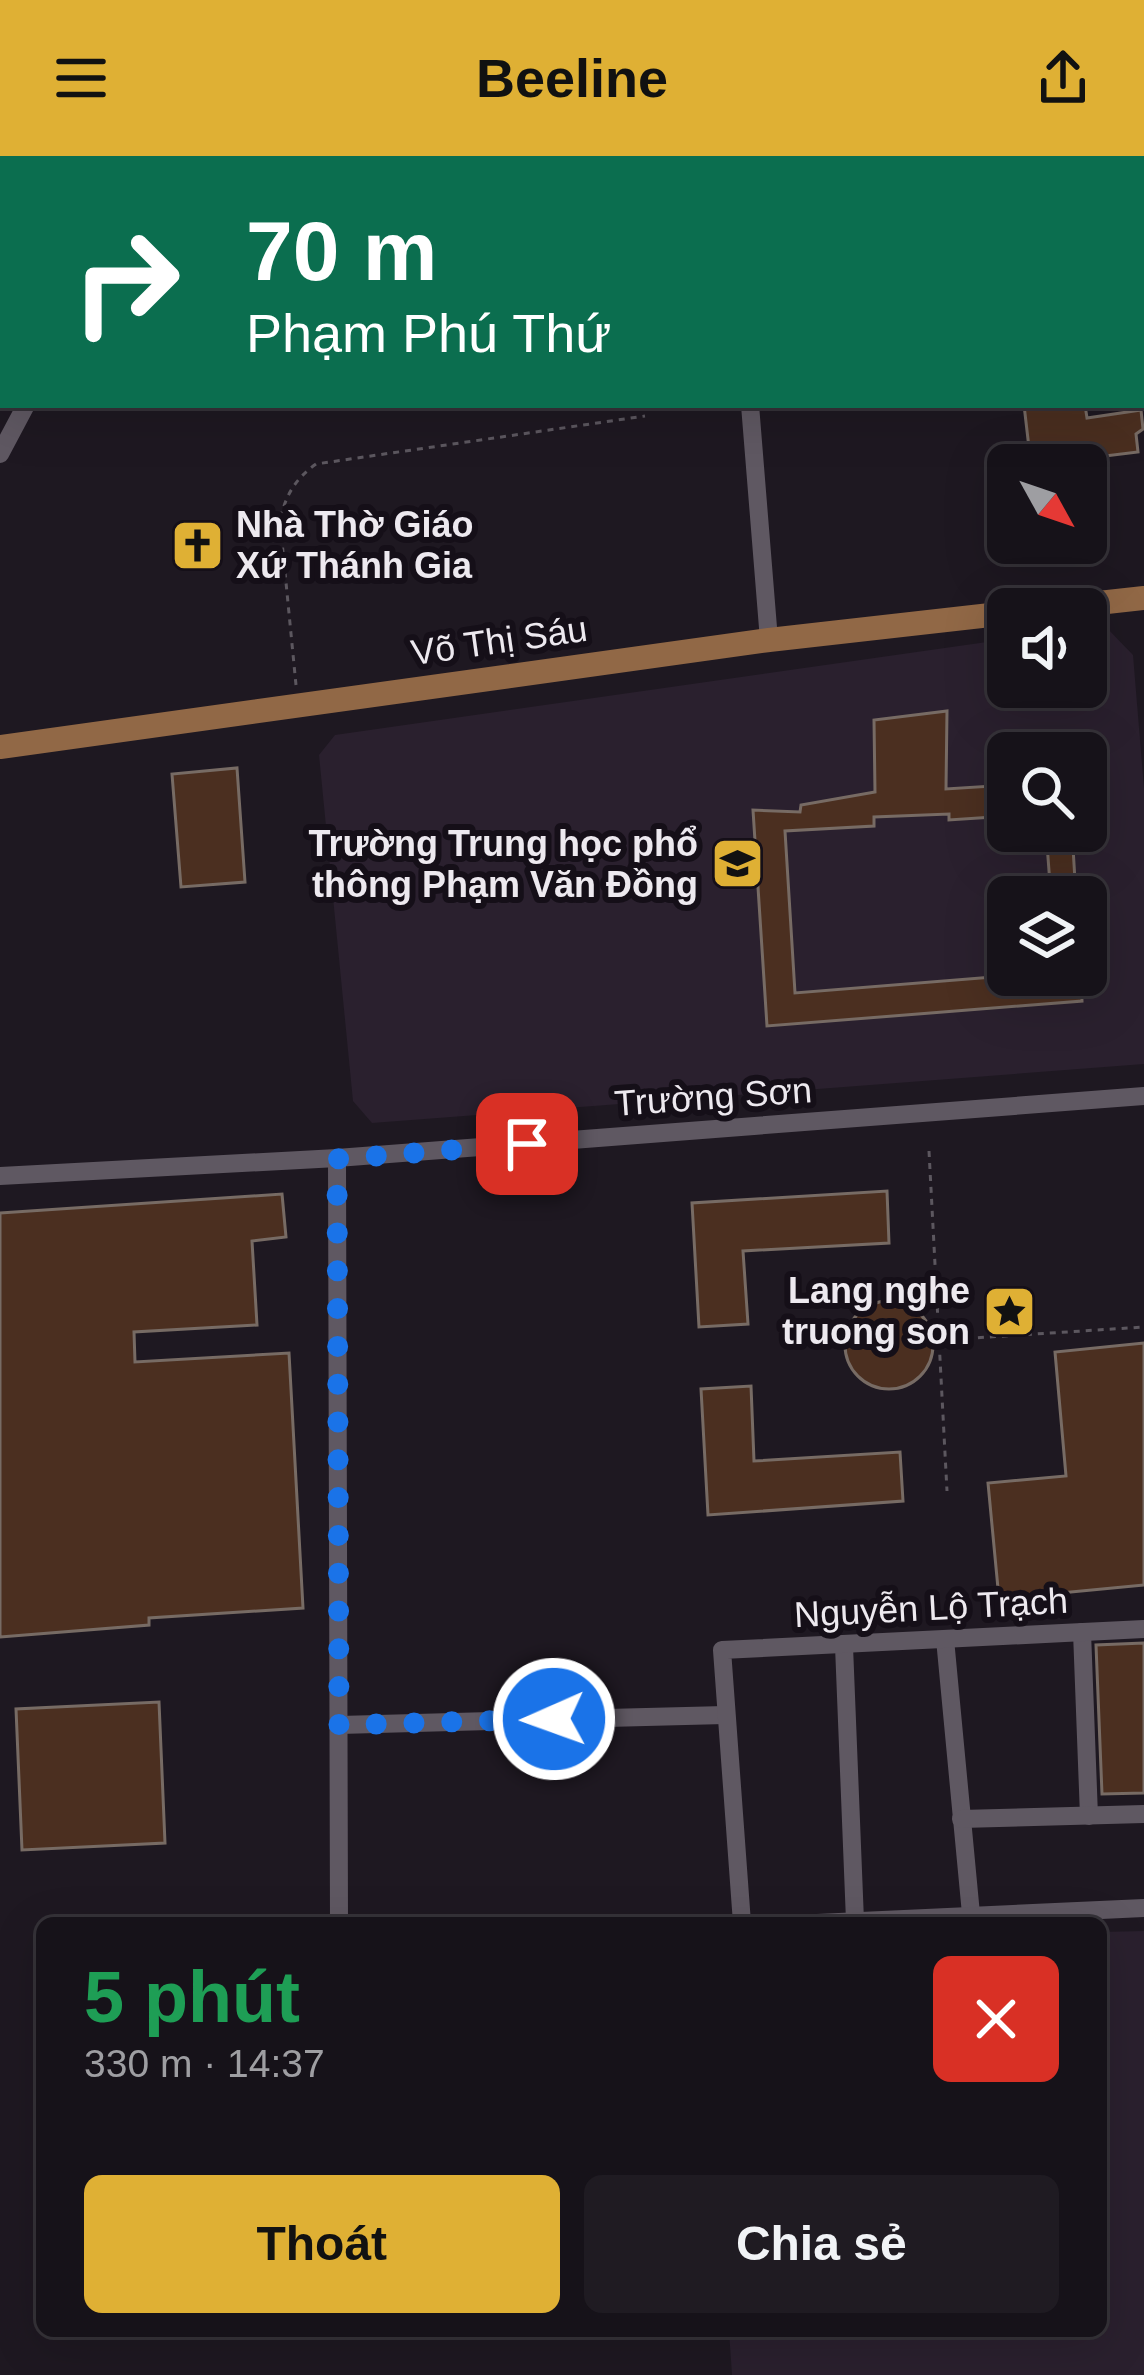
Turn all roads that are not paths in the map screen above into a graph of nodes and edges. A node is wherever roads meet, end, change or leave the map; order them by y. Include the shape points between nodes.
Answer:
1 (24, 408) edge
2 (750, 408) edge
3 (0, 454) edge
4 (1144, 598) edge
5 (1107, 602) edge
6 (987, 615) edge
7 (769, 640) junction
8 (0, 747) edge
9 (1144, 1096) edge
10 (337, 1159) junction
11 (0, 1176) edge
12 (1144, 1629) edge
13 (1082, 1632) junction
14 (945, 1639) junction
15 (844, 1646) junction
16 (725, 1715) junction
17 (339, 1725) junction
18 (1144, 1814) edge
19 (1089, 1816) junction
20 (961, 1819) junction
21 (1144, 1908) edge
22 (971, 1914) junction
23 (339, 1917) edge
24 (742, 1917) edge
25 (855, 1917) edge
26 (921, 1917) edge

1 - 3 street
2 - 7 street
4 - 5 main road
6 - 7 main road, Võ Thị Sáu
7 - 8 main road, Võ Thị Sáu
9 - 10 street, Trường Sơn
10 - 11 street, Trường Sơn
10 - 17 street
12 - 13 street, Nguyễn Lộ Trạch
13 - 14 street, Nguyễn Lộ Trạch
13 - 19 street
14 - 15 street, Nguyễn Lộ Trạch
14 - 20 street
15 - 16 street, Nguyễn Lộ Trạch via 722,1650
15 - 25 street
16 - 17 street
16 - 24 street
17 - 23 street
18 - 19 street
19 - 20 street
20 - 22 street
21 - 22 street
22 - 26 street

